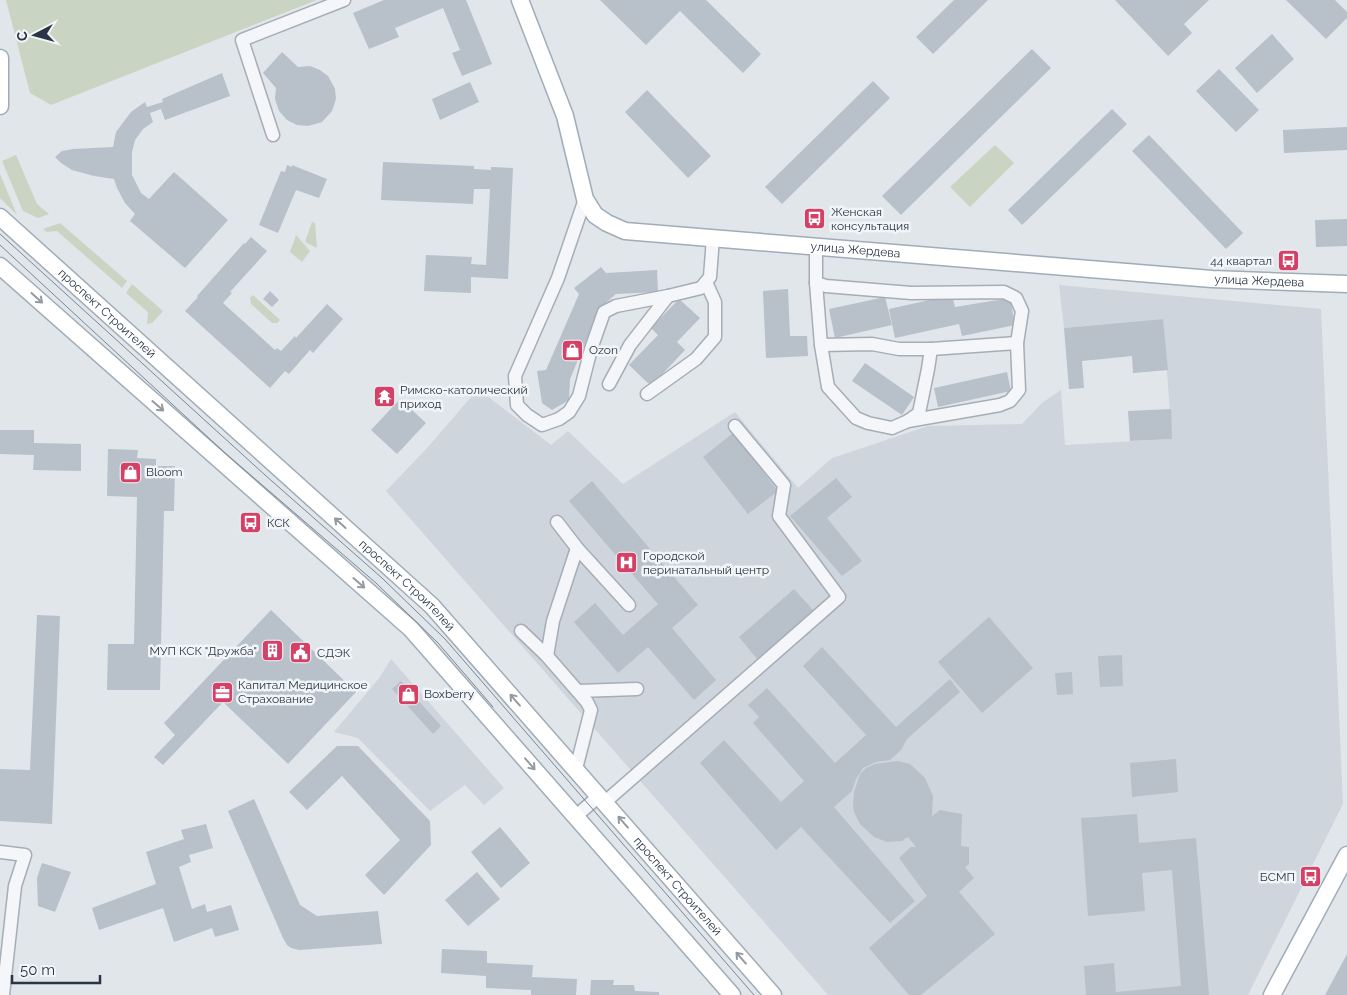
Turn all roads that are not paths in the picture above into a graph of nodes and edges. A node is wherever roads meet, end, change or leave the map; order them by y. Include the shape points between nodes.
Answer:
1 (344, 0) edge
2 (520, 0) edge
3 (0, 58) edge
4 (0, 106) edge
5 (273, 135) dead end
6 (585, 199) junction
7 (0, 217) edge
8 (712, 238) junction
9 (816, 247) junction
10 (0, 266) edge
11 (706, 282) junction
12 (816, 283) junction
13 (1347, 284) edge
14 (668, 296) junction
15 (1016, 343) junction
16 (821, 345) junction
17 (930, 349) junction
18 (609, 384) dead end
19 (647, 394) dead end
20 (908, 421) junction
21 (735, 426) dead end
22 (557, 522) dead end
23 (577, 548) junction
24 (630, 605) dead end
25 (521, 631) dead end
26 (548, 656) junction
27 (637, 689) dead end
28 (578, 691) junction
29 (576, 770) junction
30 (602, 799) junction
31 (576, 816) junction
32 (0, 852) edge
33 (1347, 855) edge
34 (3, 995) edge
35 (732, 995) edge
36 (773, 995) edge
37 (1272, 995) edge

1 - 5 street via 242,40
2 - 6 main road, улица Жердева via 565,116
3 - 4 main road
6 - 8 main road, улица Жердева via 594,215 625,231
6 - 14 street via 558,278 515,376 517,405 542,425 570,412 579,396 604,312 616,306
29 -> 7 main road, проспект Строителей via 432,606
8 - 9 main road, улица Жердева
8 - 11 street via 710,277
9 - 12 street
9 - 13 main road, улица Жердева via 1212,279
10 -> 31 main road via 411,629
11 - 14 street via 701,288
11 - 19 street via 714,302 715,337 696,359
12 - 15 street via 911,293 1004,292 1016,298 1022,311
12 - 16 street
14 - 18 street via 630,345
15 - 17 street
15 - 20 street via 1018,390 1010,401 988,408
16 - 17 street via 872,344
16 - 20 street via 828,387 856,418 892,428
17 - 20 street via 919,413
21 - 30 street via 784,485 778,516 839,597
22 - 23 street
23 - 24 street
23 - 26 street via 553,621
25 - 26 street
26 - 28 street
27 - 28 street
28 - 29 street via 591,710
29 - 30 main road, проспект Строителей
30 - 31 street
36 -> 30 main road, проспект Строителей
31 - 35 main road
32 - 34 street via 25,855 16,886
33 - 37 main road

